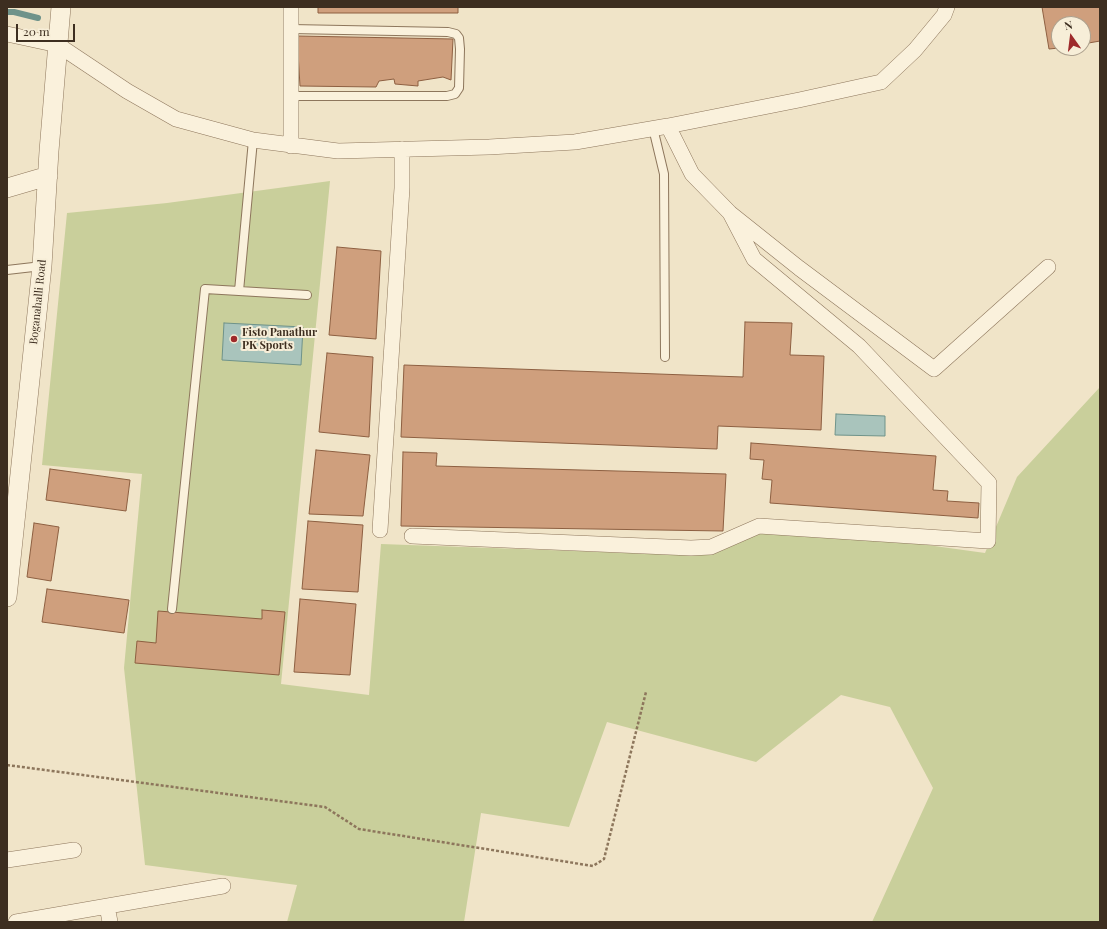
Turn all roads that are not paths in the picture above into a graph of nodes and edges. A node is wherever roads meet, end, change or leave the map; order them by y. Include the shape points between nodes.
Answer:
1 (61, 7) edge
2 (291, 7) edge
3 (948, 7) edge
4 (291, 29) junction
5 (7, 34) edge
6 (58, 45) junction
7 (292, 96) junction
8 (668, 126) junction
9 (653, 128) junction
10 (291, 138) junction
11 (253, 140) junction
12 (402, 149) junction
13 (48, 176) junction
14 (7, 188) edge
15 (730, 213) junction
16 (42, 266) junction
17 (1048, 267) dead end
18 (7, 270) edge
19 (239, 290) junction
20 (307, 295) dead end
21 (665, 357) dead end
22 (380, 530) dead end
23 (412, 536) dead end
24 (7, 597) edge
25 (172, 608) dead end
26 (74, 850) dead end
27 (7, 860) edge
28 (223, 886) dead end
29 (107, 906) junction
30 (16, 922) edge
31 (110, 922) edge

1 - 6 street, Boganahalli Road
2 - 4 street
3 - 8 street via 915,50 881,82
4 - 7 street
4 - 7 lane via 448,32 456,34 459,38 460,49 459,88 454,94 447,96
5 - 6 street
6 - 11 street via 120,87 176,119
6 - 13 street, Boganahalli Road
7 - 10 street
8 - 9 street
8 - 15 street via 692,174
9 - 12 street via 575,142
9 - 21 lane via 664,174
10 - 11 street
10 - 12 street via 338,151
11 - 19 lane
12 - 22 street via 402,188
13 - 14 street
13 - 16 street, Boganahalli Road
15 - 17 street via 934,369
15 - 23 street via 754,259 859,346 989,483 988,541 759,526 711,547 691,548
16 - 18 lane
16 - 24 street, Boganahalli Road
19 - 20 lane
19 - 25 lane via 205,289
26 - 27 street
28 - 29 street
29 - 30 street
29 - 31 street

